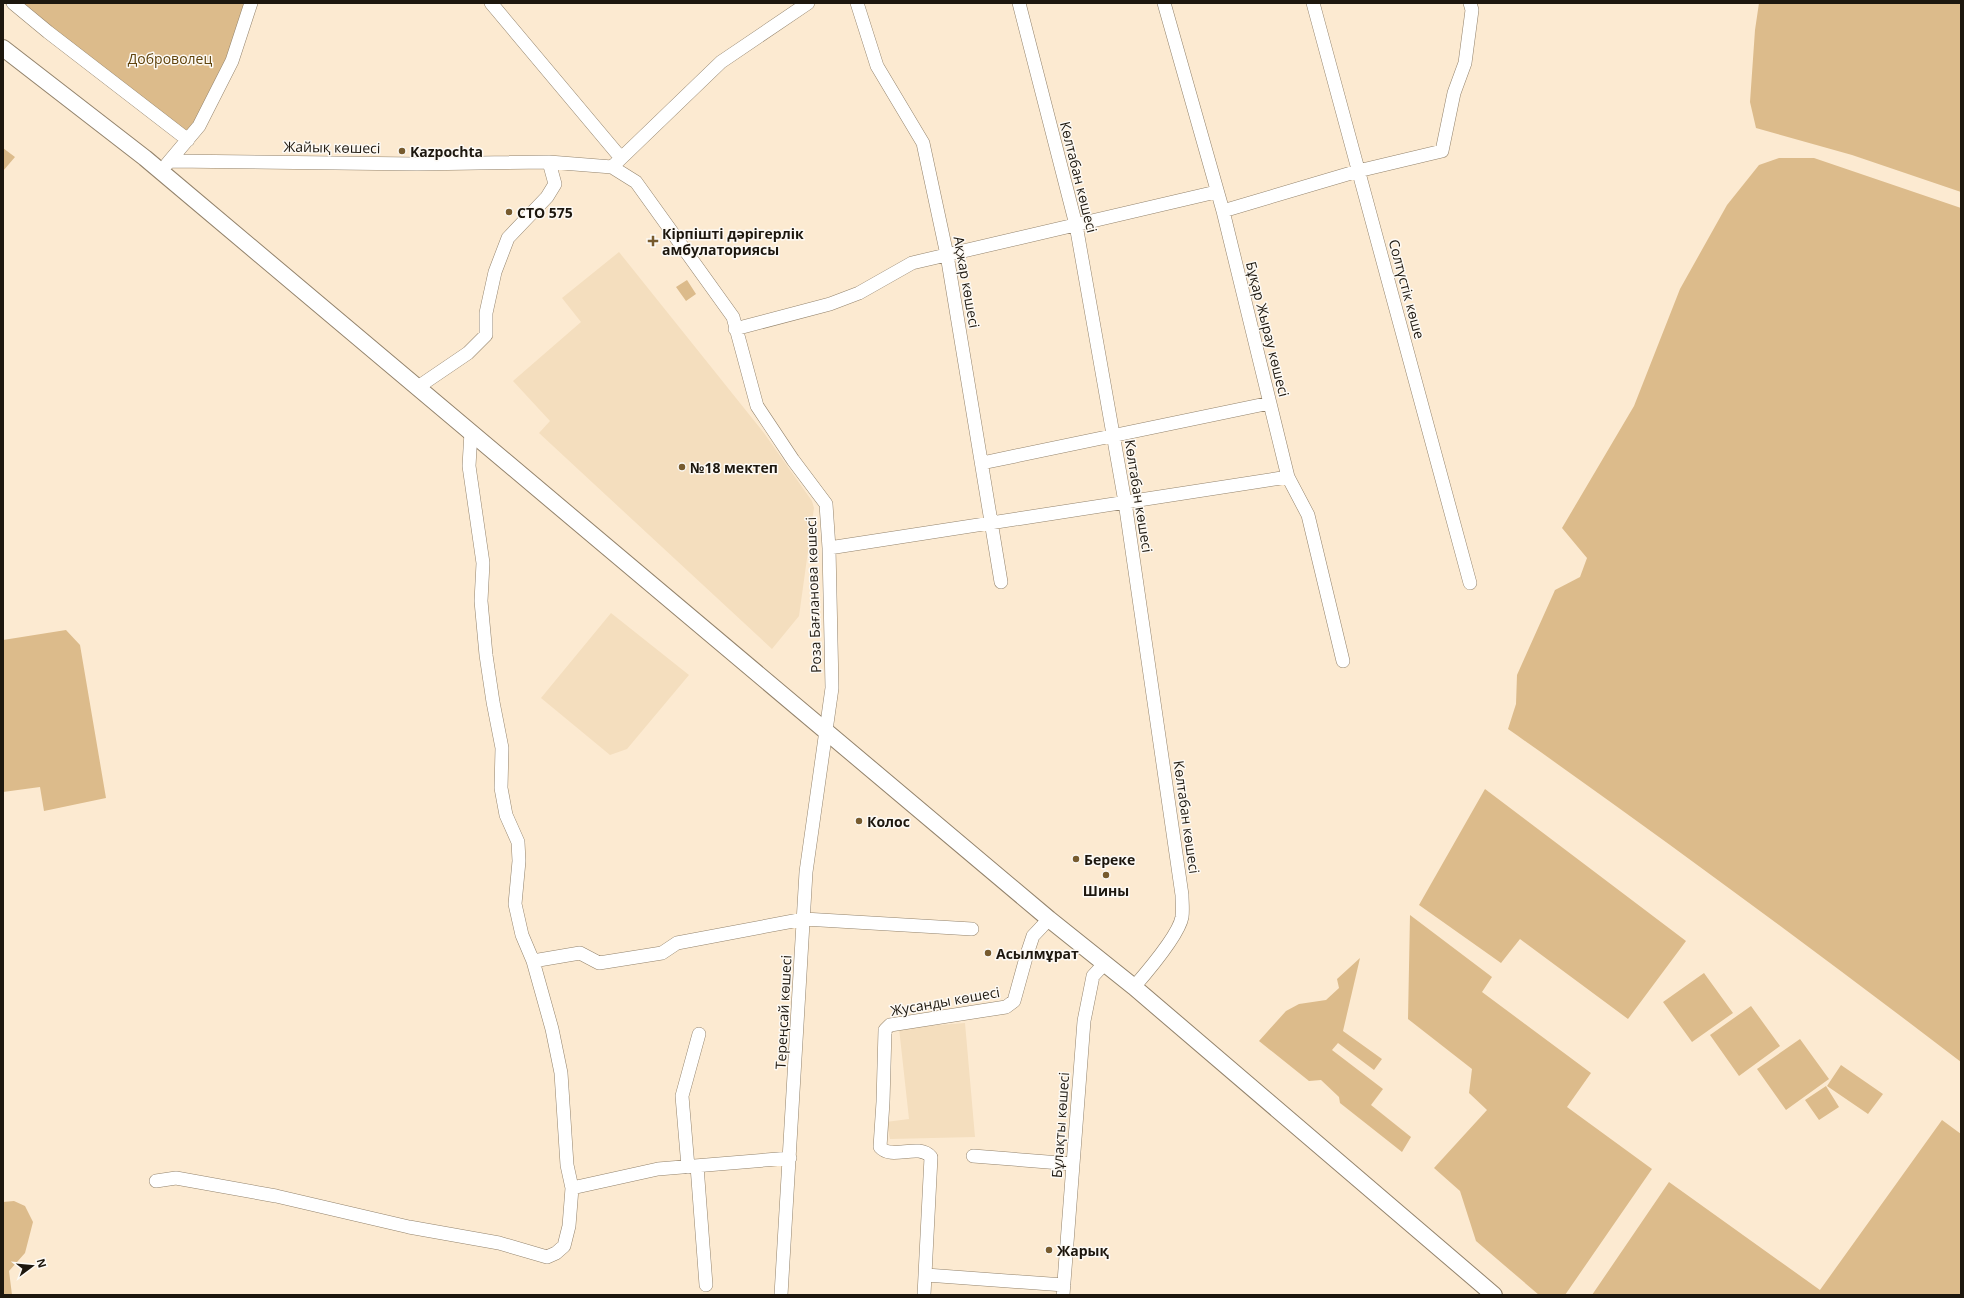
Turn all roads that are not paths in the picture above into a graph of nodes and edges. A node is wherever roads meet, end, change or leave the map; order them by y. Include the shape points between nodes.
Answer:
1 (13, 3) edge
2 (251, 3) edge
3 (490, 3) edge
4 (808, 3) edge
5 (857, 3) edge
6 (1019, 3) edge
7 (1164, 3) edge
8 (1313, 3) edge
9 (1470, 3) edge
10 (3, 48) edge
11 (188, 140) junction
12 (549, 162) junction
13 (616, 162) junction
14 (165, 166) junction
15 (1358, 171) junction
16 (1216, 192) junction
17 (1223, 211) junction
18 (1076, 225) junction
19 (946, 255) junction
20 (735, 329) junction
21 (418, 387) junction
22 (1270, 402) junction
23 (471, 432) junction
24 (1113, 435) junction
25 (982, 463) junction
26 (1288, 477) junction
27 (1125, 502) junction
28 (992, 523) junction
29 (829, 548) junction
30 (1001, 582) dead end
31 (1470, 583) dead end
32 (1343, 660) dead end
33 (827, 732) junction
34 (1049, 918) junction
35 (804, 919) junction
36 (972, 929) dead end
37 (533, 960) junction
38 (1105, 963) junction
39 (1134, 987) junction
40 (698, 1034) dead end
41 (973, 1156) dead end
42 (790, 1158) junction
43 (1073, 1164) junction
44 (692, 1166) junction
45 (156, 1181) dead end
46 (572, 1188) junction
47 (926, 1276) junction
48 (706, 1285) dead end
49 (1063, 1290) edge
50 (781, 1295) edge
51 (924, 1295) edge
52 (1494, 1295) edge

1 - 11 street
2 - 11 street via 232,61 199,126
3 - 13 street
4 - 13 street via 721,62
5 - 19 street, Ақжар көшесі via 877,66 923,143
6 - 18 street, Көлтабан көшесі
7 - 16 street, Бұқар Жырау көшесі
8 - 15 street, Солтүстік көше
9 - 15 street via 1472,10 1465,63 1454,93 1442,151
10 - 14 main road
11 - 14 street
12 - 13 street, Жайық көшесі
12 - 14 street, Жайық көшесі
12 - 21 street via 555,184 547,197 508,238 486,313 486,335 468,353
13 - 20 street, Роза Бағланова көшесі via 636,182 733,316
14 - 21 main road
15 - 17 street
15 - 31 street, Солтүстік көше
16 - 17 street, Бұқар Жырау көшесі
16 - 18 street
17 - 22 street, Бұқар Жырау көшесі
18 - 19 street
18 - 24 street, Көлтабан көшесі
19 - 20 street via 912,264 830,304
19 - 25 street, Ақжар көшесі
20 - 29 street, Роза Бағланова көшесі via 757,406 826,504
21 - 23 main road
22 - 24 street
22 - 26 street, Бұқар Жырау көшесі
23 - 33 main road
23 - 37 street via 469,466 483,563 481,601 486,656 502,748 501,788 506,815 518,842 515,904 522,935
24 - 25 street
24 - 27 street, Көлтабан көшесі
25 - 28 street, Ақжар көшесі
26 - 27 street
26 - 32 street, Бұқар Жырау көшесі via 1308,515
27 - 28 street
27 - 39 street, Көлтабан көшесі via 1182,894 1182,918 1177,929 1151,968
28 - 29 street
28 - 30 street, Ақжар көшесі
29 - 33 street, Роза Бағланова көшесі via 832,688
33 - 34 main road
33 - 35 street, Тереңсай көшесі via 806,872
34 - 38 main road
34 - 47 street, Жусанды көшесі via 1033,936 1014,1001 1006,1007 888,1027 886,1030 880,1147 888,1152 921,1151 931,1157
35 - 36 street
35 - 37 street via 677,943 664,952 599,963 580,953
35 - 42 street, Тереңсай көшесі
37 - 46 street via 561,1073 567,1165
38 - 39 main road
38 - 43 street, Бұлақты көшесі via 1093,976 1084,1021
39 - 52 main road
40 - 44 street via 682,1096
41 - 43 street
42 - 44 street
42 - 50 street, Тереңсай көшесі
43 - 49 street, Бұлақты көшесі
44 - 46 street via 658,1169
44 - 48 street
45 - 46 street via 176,1178 276,1196 409,1228 499,1243 546,1257 564,1246 569,1226
47 - 49 street
47 - 51 street

